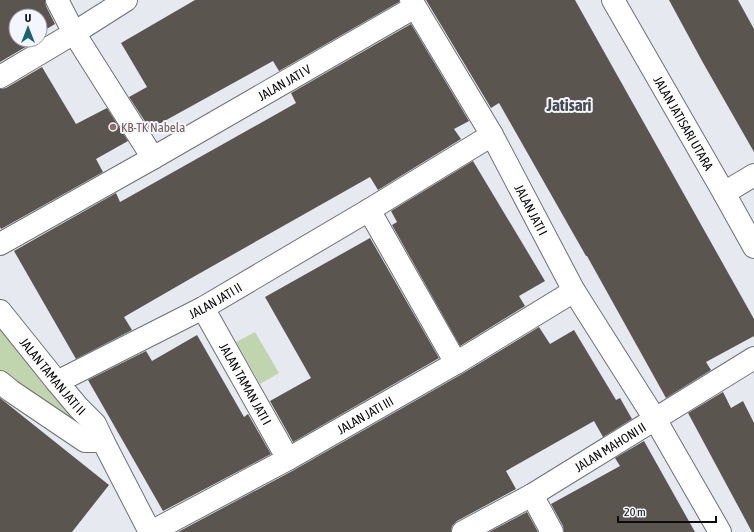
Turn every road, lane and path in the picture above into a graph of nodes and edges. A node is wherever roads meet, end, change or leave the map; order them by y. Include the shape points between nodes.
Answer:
1 (57, 0) edge
2 (126, 0) edge
3 (613, 0) edge
4 (413, 4) edge
5 (74, 33) junction
6 (0, 77) edge
7 (492, 134) junction
8 (153, 158) junction
9 (754, 175) edge
10 (724, 193) junction
11 (369, 210) junction
12 (0, 244) edge
13 (754, 247) edge
14 (574, 291) junction
15 (203, 308) junction
16 (0, 311) edge
17 (754, 358) edge
18 (456, 363) junction
19 (0, 382) edge
20 (57, 382) junction
21 (655, 419) junction
22 (103, 442) junction
23 (288, 459) junction
24 (532, 495) junction
25 (151, 532) edge
26 (463, 532) edge
27 (552, 532) edge
28 (720, 532) edge

1 - 5 street
2 - 5 street
3 - 10 street, JALAN JATISARI UTARA
4 - 7 street, JALAN JATI I
4 - 8 street, JALAN JATI V
5 - 6 street
5 - 8 street
7 - 11 street, JALAN JATI II
7 - 14 street, JALAN JATI I
8 - 12 street, JALAN JATI V
9 - 10 street
10 - 13 street, JALAN JATISARI UTARA
11 - 15 street, JALAN JATI II
11 - 18 street
14 - 18 street, JALAN JATI III
14 - 21 street, JALAN JATI I
15 - 20 street, JALAN JATI II
15 - 23 street, JALAN TAMAN JATI I
16 - 20 street, JALAN TAMAN JATI II
17 - 21 street, JALAN MAHONI II
18 - 23 street, JALAN JATI III
19 - 22 street, JALAN TAMAN JATI II via 85,442
20 - 22 street, JALAN TAMAN JATI II via 95,424
21 - 24 street, JALAN MAHONI II
21 - 28 street, JALAN JATI I
22 - 25 street, JALAN TAMAN JATI II
23 - 25 street, JALAN JATI III
24 - 26 street, JALAN MAHONI II
24 - 27 street

